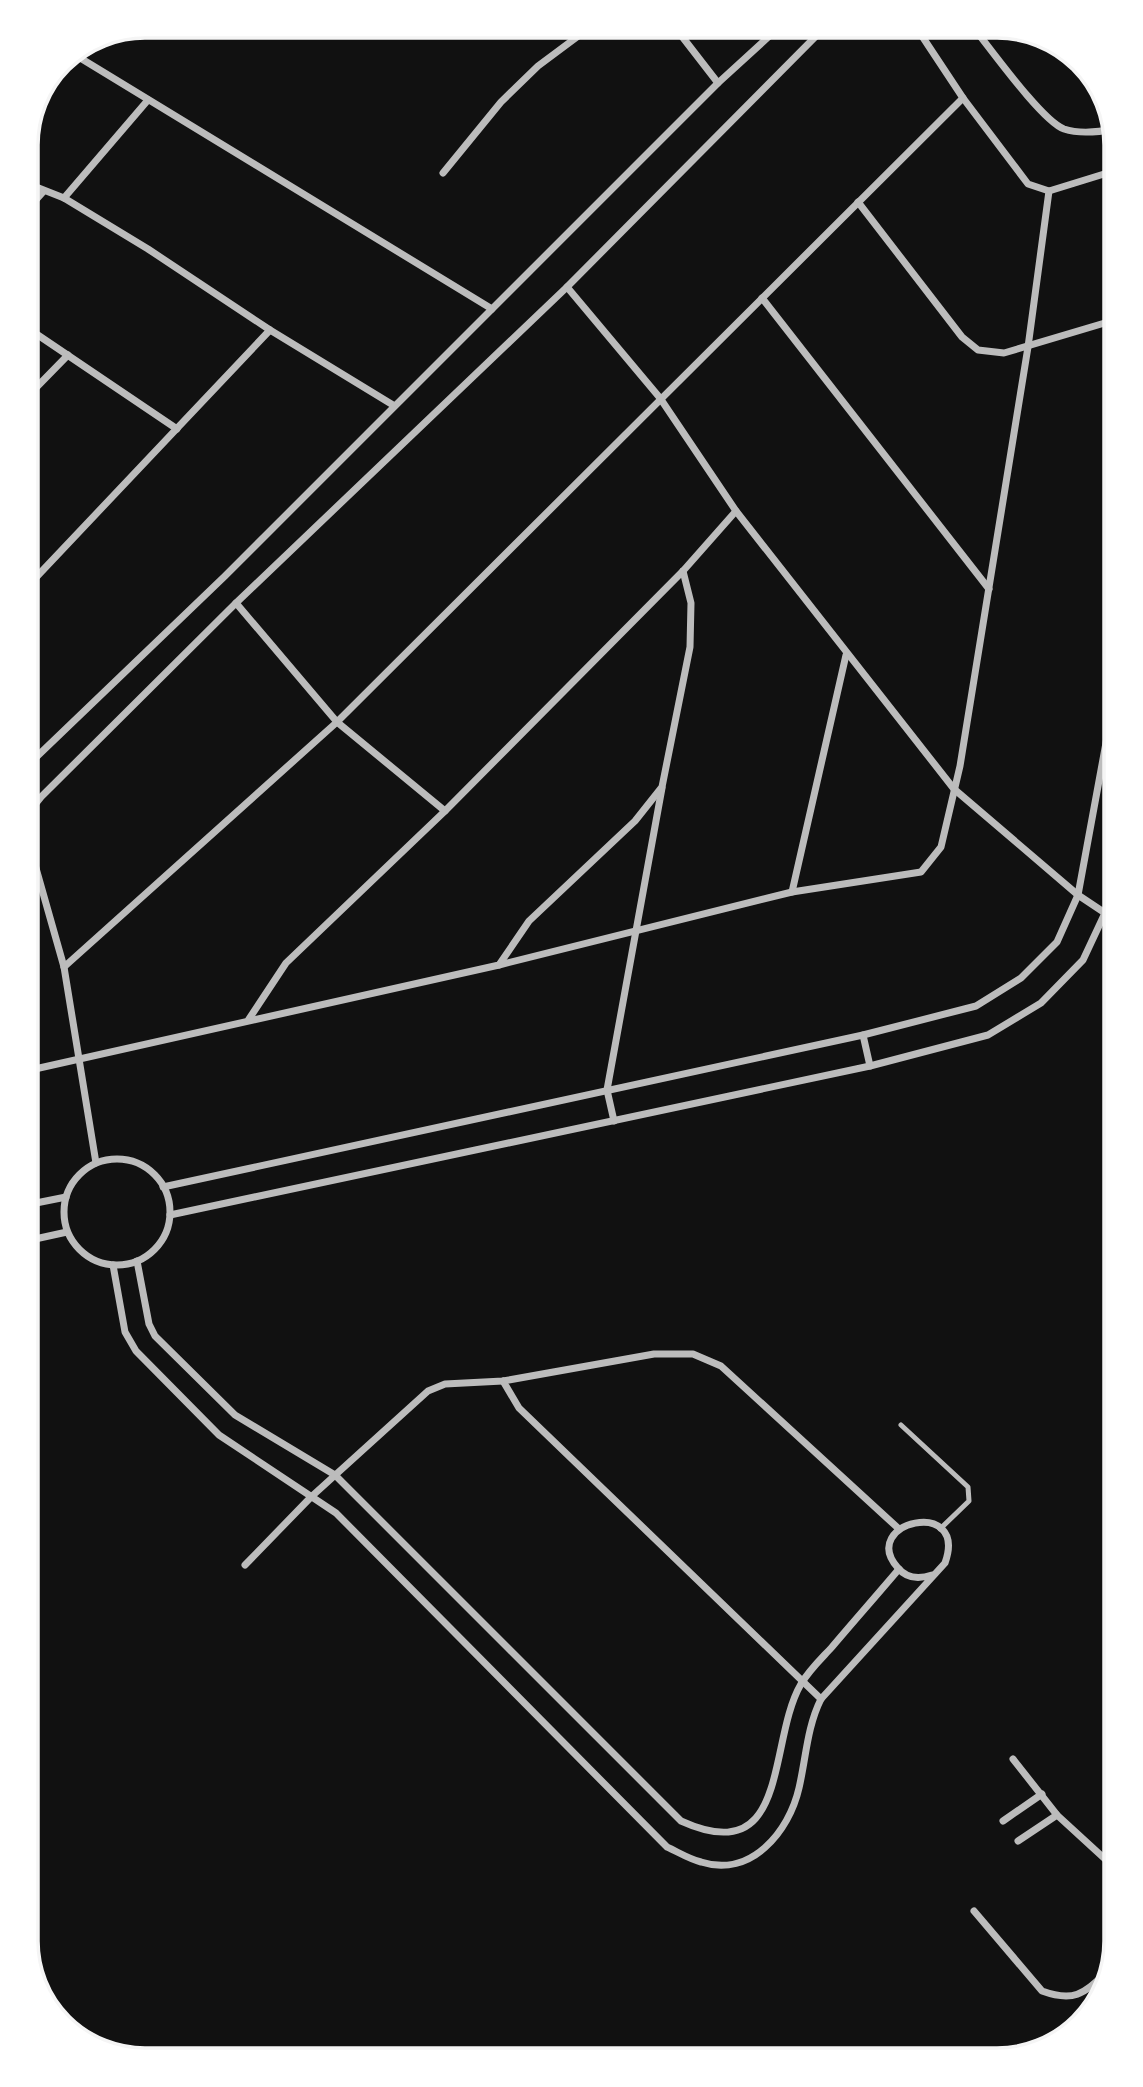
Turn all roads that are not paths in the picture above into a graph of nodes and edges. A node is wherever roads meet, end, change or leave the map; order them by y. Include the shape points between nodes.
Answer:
1 (575, 38) edge
2 (684, 39) edge
3 (766, 39) edge
4 (813, 39) edge
5 (924, 39) edge
6 (983, 39) edge
7 (82, 59) edge
8 (718, 83) junction
9 (963, 98) junction
10 (148, 100) junction
11 (1103, 131) edge
12 (443, 173) dead end
13 (1104, 174) edge
14 (39, 190) edge
15 (1049, 191) junction
16 (43, 192) junction
17 (39, 197) edge
18 (64, 198) junction
19 (858, 202) junction
20 (567, 287) junction
21 (762, 298) junction
22 (492, 309) junction
23 (1104, 322) edge
24 (270, 330) junction
25 (39, 336) edge
26 (1028, 347) junction
27 (68, 355) junction
28 (39, 385) edge
29 (660, 398) junction
30 (393, 405) junction
31 (177, 429) junction
32 (736, 512) junction
33 (682, 571) junction
34 (39, 575) edge
35 (989, 589) junction
36 (236, 603) junction
37 (846, 655) junction
38 (337, 722) junction
39 (1104, 753) edge
40 (39, 755) edge
41 (662, 787) junction
42 (954, 789) junction
43 (39, 800) edge
44 (444, 811) junction
45 (39, 878) edge
46 (792, 892) junction
47 (1078, 895) junction
48 (1104, 912) edge
49 (1104, 915) edge
50 (635, 931) junction
51 (499, 965) junction
52 (64, 967) junction
53 (249, 1019) junction
54 (863, 1035) junction
55 (81, 1057) junction
56 (870, 1066) junction
57 (38, 1068) edge
58 (607, 1090) junction
59 (614, 1121) junction
60 (96, 1163) junction
61 (163, 1187) junction
62 (66, 1197) junction
63 (38, 1203) edge
64 (170, 1215) junction
65 (67, 1232) junction
66 (38, 1238) edge
67 (137, 1261) junction
68 (113, 1265) junction
69 (503, 1381) junction
70 (901, 1424) dead end
71 (335, 1475) junction
72 (311, 1497) junction
73 (900, 1529) junction
74 (940, 1529) junction
75 (245, 1565) dead end
76 (899, 1569) junction
77 (932, 1575) junction
78 (803, 1681) junction
79 (821, 1699) junction
80 (1013, 1759) dead end
81 (1042, 1794) junction
82 (1058, 1815) junction
83 (1003, 1821) dead end
84 (1018, 1841) dead end
85 (1104, 1858) edge
86 (974, 1911) dead end
87 (1097, 1981) edge

1 - 12 street via 501,102
2 - 8 street
3 - 8 street
4 - 20 street
5 - 9 street
6 - 11 street via 1037,105 1063,128
7 - 10 street
8 - 22 street
9 - 15 street via 1028,184
9 - 19 street
10 - 18 street
10 - 22 street
13 - 15 street
14 - 16 street
15 - 26 street
16 - 17 street
16 - 18 street
18 - 24 street
19 - 21 street
19 - 26 street via 961,337 978,350 1004,353
20 - 29 street
20 - 36 street
21 - 29 street
21 - 35 street
22 - 30 street
23 - 26 street
24 - 30 street
24 - 31 street
25 - 27 street
26 - 35 street
27 - 28 street
27 - 31 street
29 - 32 street
29 - 38 street
30 - 40 street via 225,576
31 - 34 street
32 - 33 street
32 - 37 street
33 - 41 street via 691,603 691,647
33 - 44 street
35 - 42 street
36 - 38 street
36 - 43 street
37 - 42 street
37 - 46 street
38 - 44 street
38 - 52 street
39 - 47 street
41 - 50 street
41 - 51 street via 635,821 528,922
42 - 46 street via 941,847 920,872
42 - 47 street
44 - 53 street via 286,963
45 - 52 street
46 - 50 street
47 - 48 street
47 - 54 street via 1056,942 1021,978 976,1006
49 - 56 street via 1083,960 1041,1003 988,1035
50 - 51 street
50 - 58 street
51 - 53 street
52 - 55 street
53 - 55 street
54 - 56 street
54 - 58 street
55 - 57 street
55 - 60 street
56 - 59 street
58 - 59 street
58 - 61 street
59 - 64 street
60 - 61 street via 132,1162 152,1173
60 - 62 street via 77,1177
61 - 64 street
62 - 63 street
62 - 65 street
64 - 67 street via 163,1238
65 - 66 street
65 - 68 street via 81,1251
67 - 68 street
67 - 71 street via 155,1336 235,1415
68 - 72 street via 125,1332 136,1351 219,1434
69 - 71 street via 445,1384 428,1391
69 - 73 street via 654,1354 693,1354 721,1366
69 - 78 street via 519,1408
70 - 74 lane via 968,1486 968,1501
71 - 72 street
71 - 78 street via 681,1821 708,1833 732,1833 750,1824 763,1807 775,1784 790,1706
72 - 75 street
72 - 79 street via 336,1513 667,1847 703,1863 738,1864 766,1849 785,1825 799,1790 813,1714
73 - 74 street via 915,1521
73 - 76 street via 891,1545
74 - 77 street via 948,1554
76 - 77 street via 915,1578
76 - 78 street
77 - 79 street
78 - 79 street
80 - 81 street
81 - 82 street
81 - 83 street
82 - 84 street
82 - 85 street
86 - 87 street via 1042,1991 1072,1997

